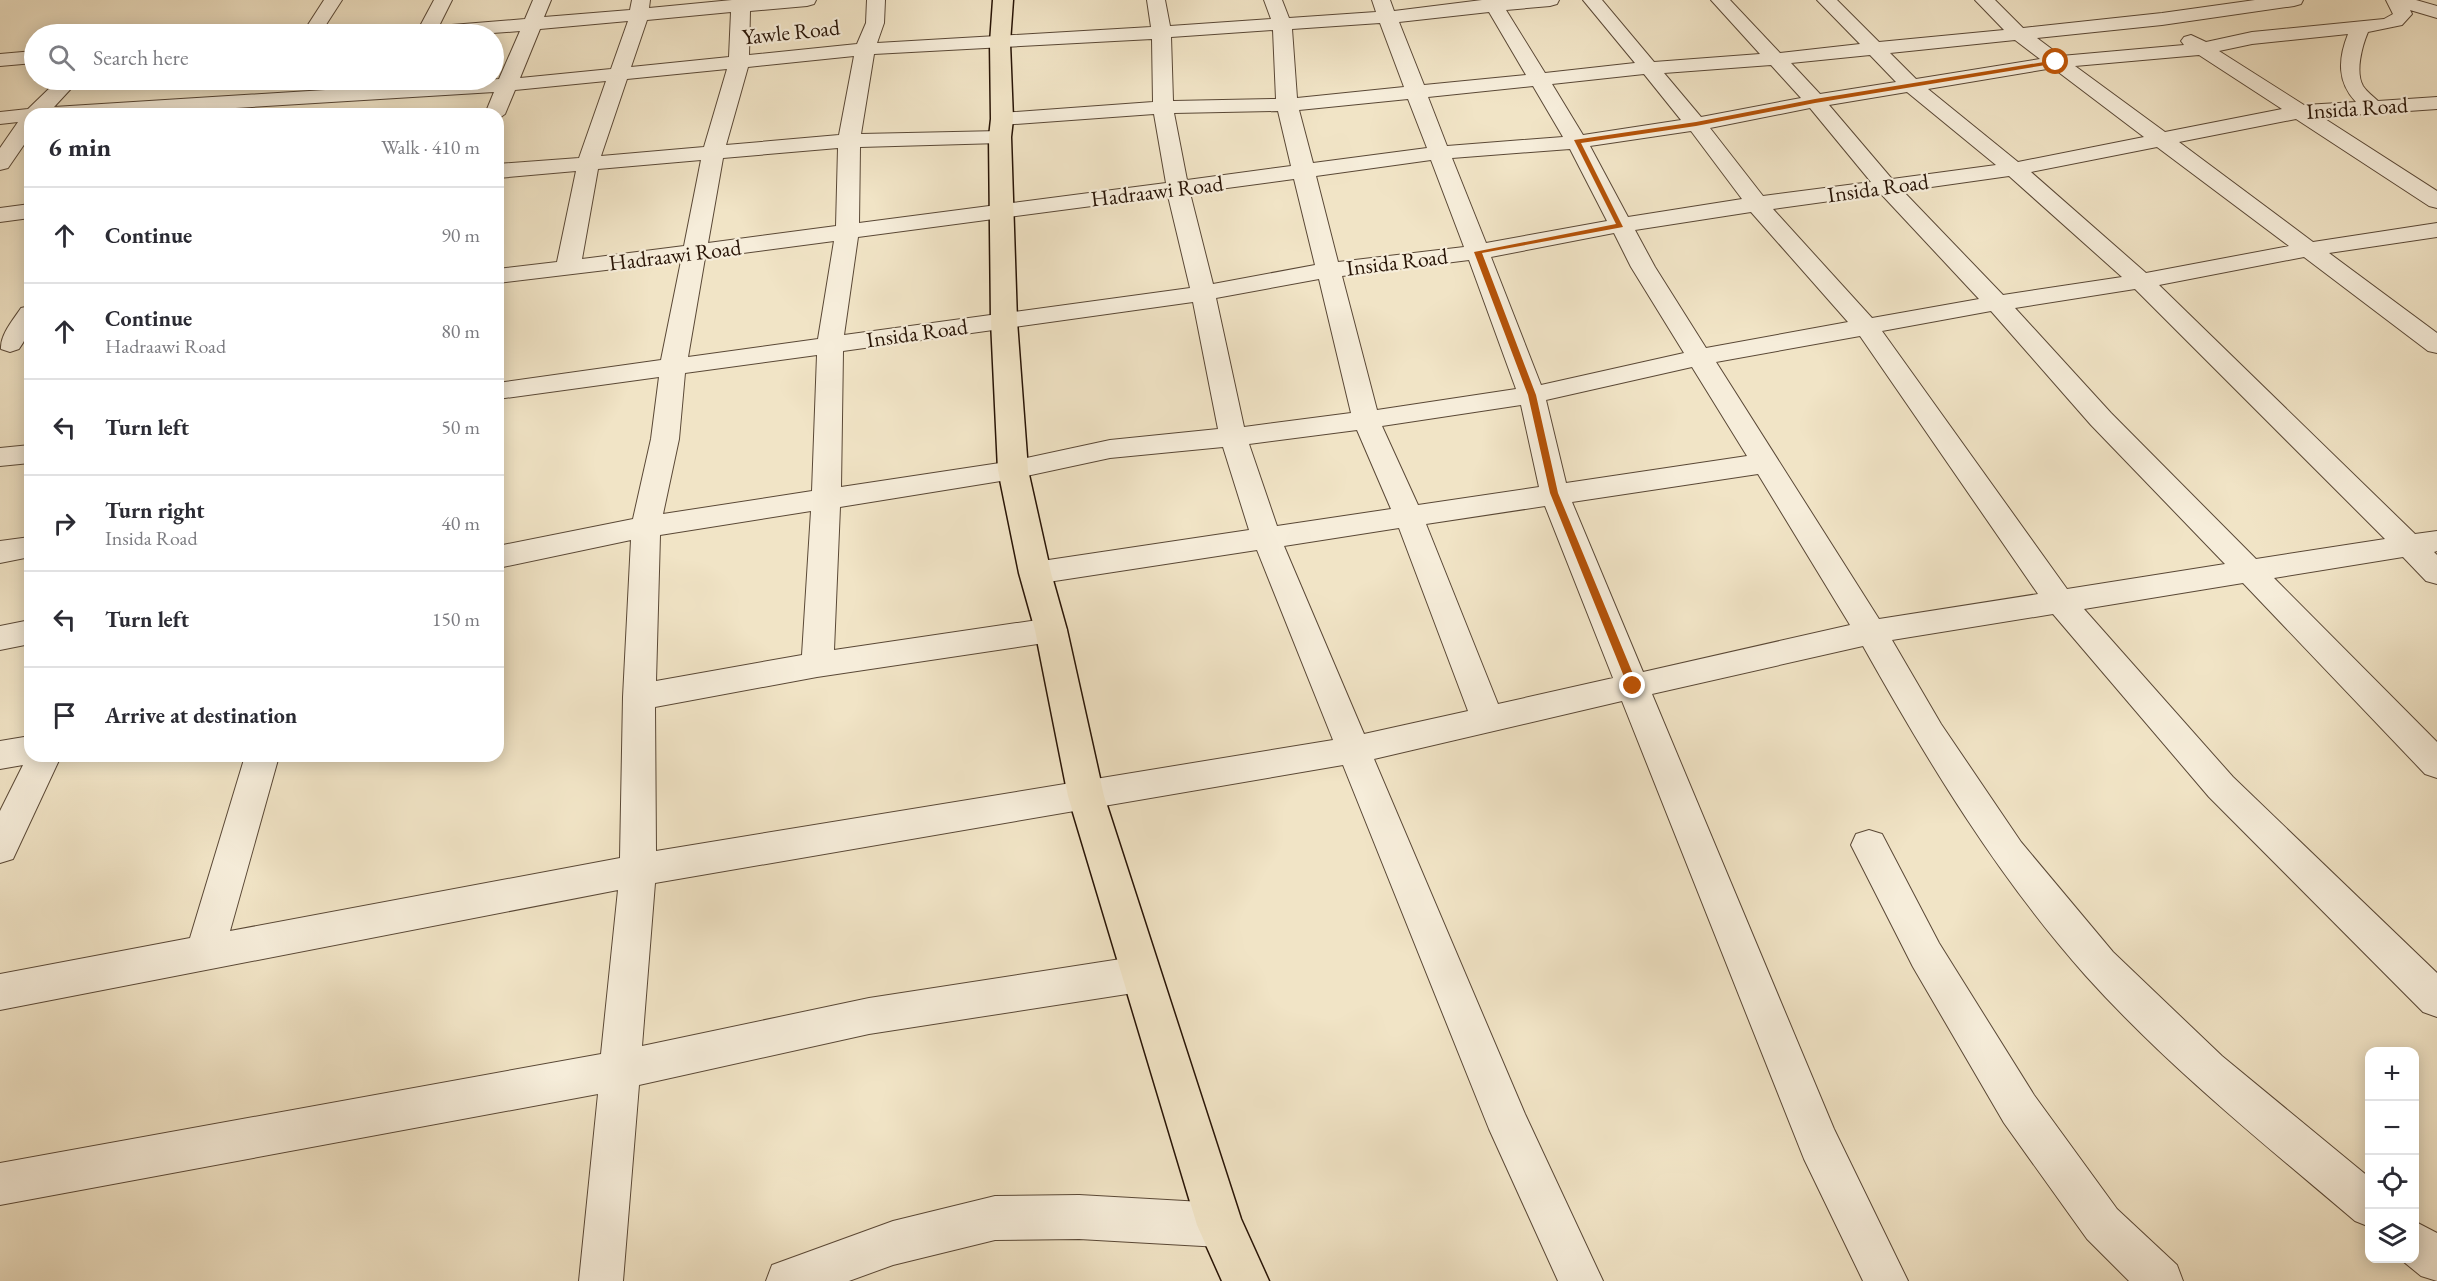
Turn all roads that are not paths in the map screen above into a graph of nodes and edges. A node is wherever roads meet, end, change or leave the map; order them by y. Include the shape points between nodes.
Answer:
1 (333, 0) edge
2 (442, 0) edge
3 (542, 0) edge
4 (807, 0) edge
5 (876, 0) edge
6 (1004, 0) edge
7 (1156, 0) edge
8 (1274, 0) edge
9 (1550, 0) edge
10 (1592, 0) edge
11 (1720, 0) edge
12 (1826, 0) edge
13 (1984, 0) edge
14 (2140, 0) edge
15 (2295, 0) edge
16 (2396, 0) edge
17 (741, 4) edge
18 (1493, 4) edge
19 (640, 8) edge
20 (1384, 9) edge
21 (2437, 12) edge
22 (2162, 19) junction
23 (317, 24) edge
24 (431, 24) edge
25 (1282, 24) junction
26 (531, 25) junction
27 (504, 27) edge
28 (2361, 27) junction
29 (1161, 31) junction
30 (2018, 33) junction
31 (1000, 43) junction
32 (865, 49) junction
33 (1874, 49) junction
34 (2201, 49) junction
35 (24, 58) edge
36 (1776, 59) junction
37 (0, 60) edge
38 (739, 62) junction
39 (2056, 62) junction
40 (1649, 68) junction
41 (617, 74) junction
42 (1539, 81) junction
43 (1911, 85) junction
44 (507, 86) junction
45 (60, 90) edge
46 (279, 90) edge
47 (374, 90) edge
48 (397, 90) edge
49 (1417, 92) junction
50 (1815, 101) junction
51 (2437, 103) edge
52 (1287, 105) junction
53 (269, 107) edge
54 (2372, 107) junction
55 (43, 108) edge
56 (218, 108) edge
57 (386, 108) edge
58 (498, 108) edge
59 (1163, 108) junction
60 (2298, 112) junction
61 (24, 116) edge
62 (0, 118) edge
63 (1696, 124) junction
64 (1001, 128) junction
65 (24, 130) edge
66 (2160, 140) junction
67 (849, 141) junction
68 (1576, 142) junction
69 (714, 151) junction
70 (1439, 153) junction
71 (0, 163) edge
72 (588, 163) junction
73 (2014, 169) junction
74 (504, 170) edge
75 (1305, 172) junction
76 (1888, 188) junction
77 (1178, 189) junction
78 (2437, 201) edge
79 (1757, 204) junction
80 (1001, 210) junction
81 (24, 212) edge
82 (0, 215) edge
83 (1620, 225) junction
84 (2437, 230) edge
85 (847, 232) junction
86 (2311, 249) junction
87 (696, 252) junction
88 (1478, 252) junction
89 (568, 268) junction
90 (1330, 270) junction
91 (504, 275) edge
92 (2141, 281) junction
93 (1203, 293) junction
94 (1997, 303) junction
95 (1004, 321) junction
96 (24, 324) edge
97 (1867, 328) junction
98 (13, 344) edge
99 (830, 345) junction
100 (2437, 345) edge
101 (1700, 357) junction
102 (673, 366) junction
103 (504, 390) edge
104 (1532, 395) junction
105 (1366, 420) junction
106 (1233, 437) junction
107 (24, 455) edge
108 (0, 458) edge
109 (1766, 463) junction
110 (1013, 470) junction
111 (1554, 493) junction
112 (826, 499) junction
113 (1408, 517) junction
114 (646, 527) junction
115 (1266, 537) junction
116 (2423, 544) edge
117 (24, 548) edge
118 (0, 552) edge
119 (504, 556) edge
120 (2250, 570) junction
121 (1035, 573) junction
122 (2437, 573) edge
123 (2059, 601) junction
124 (1051, 630) junction
125 (1870, 632) junction
126 (24, 633) edge
127 (0, 638) edge
128 (817, 665) junction
129 (1633, 686) junction
130 (639, 697) junction
131 (1488, 720) junction
132 (1354, 750) junction
133 (24, 751) edge
134 (0, 755) edge
135 (41, 762) edge
136 (260, 762) edge
137 (2437, 764) edge
138 (1086, 796) junction
139 (1869, 845) dead end
140 (0, 848) edge
141 (638, 870) junction
142 (205, 953) junction
143 (1140, 974) junction
144 (0, 992) edge
145 (2437, 999) edge
146 (620, 1070) junction
147 (0, 1184) edge
148 (2365, 1202) edge
149 (1220, 1225) junction
150 (2419, 1246) edge
151 (2437, 1260) edge
152 (602, 1281) edge
153 (788, 1281) edge
154 (1246, 1281) edge
155 (1581, 1281) edge
156 (1886, 1281) edge
157 (2161, 1281) edge

1 - 23 street
2 - 24 street
3 - 26 street
4 - 17 street
5 - 32 street via 875,23
6 - 31 highway
7 - 29 street
8 - 25 street
9 - 18 street, Yawle Road
10 - 40 street
11 - 36 street
12 - 33 street
13 - 30 street
14 - 22 street
15 - 22 street
16 - 21 street
16 - 28 street, Hadraawi Road via 2403,14 2400,19
17 - 19 street
17 - 38 street
18 - 20 street, Yawle Road
18 - 42 street
19 - 26 street
19 - 41 street
20 - 25 street, Yawle Road
20 - 49 street
22 - 30 street
22 - 34 street
25 - 29 street, Yawle Road
25 - 52 street
26 - 27 street
26 - 44 street
28 - 34 street, Hadraawi Road via 2252,38
28 - 54 street via 2355,34 2350,73 2354,86
29 - 31 street, Yawle Road
29 - 59 street
30 - 33 street
30 - 39 street
31 - 32 street, Yawle Road
31 - 64 highway
32 - 38 street, Yawle Road
32 - 67 street
33 - 36 street
33 - 43 street
34 - 39 street, Hadraawi Road
34 - 60 street
35 - 37 street
36 - 40 street
36 - 50 street
38 - 41 street, Yawle Road
38 - 69 street
39 - 43 street, Hadraawi Road
39 - 66 street
40 - 42 street
40 - 63 street
41 - 44 street, Yawle Road
41 - 72 street
42 - 49 street
42 - 68 street
43 - 50 street, Hadraawi Road
43 - 73 street
44 - 58 street
45 - 55 street
46 - 53 street
47 - 53 street, Yawle Road
48 - 57 street
49 - 52 street
49 - 70 street
50 - 63 street, Hadraawi Road
50 - 76 street
51 - 54 street, Insida Road
52 - 59 street
52 - 75 street
53 - 56 street, Yawle Road
54 - 60 street, Insida Road
59 - 64 street
59 - 77 street
60 - 66 street, Insida Road
60 - 78 street
61 - 62 street
63 - 68 street, Hadraawi Road
63 - 79 street
64 - 67 street
64 - 80 highway
65 - 71 street
66 - 73 street, Insida Road
66 - 86 street
67 - 69 street
67 - 85 street
68 - 70 street, Hadraawi Road
68 - 83 street
69 - 72 street
69 - 87 street
70 - 75 street, Hadraawi Road
70 - 88 street
72 - 74 street
72 - 89 street
73 - 76 street, Insida Road
73 - 92 street
75 - 77 street, Hadraawi Road
75 - 90 street
76 - 79 street, Insida Road
76 - 94 street
77 - 80 street, Hadraawi Road
77 - 93 street
79 - 83 street, Insida Road
79 - 97 street
80 - 85 street, Hadraawi Road
80 - 95 highway
81 - 82 street
83 - 88 street, Insida Road
83 - 101 street
84 - 86 street
85 - 87 street, Hadraawi Road
85 - 99 street
86 - 92 street
86 - 100 street
87 - 89 street, Hadraawi Road
87 - 102 street
88 - 90 street, Insida Road
88 - 104 street
89 - 91 street, Hadraawi Road
90 - 93 street, Insida Road
90 - 105 street
92 - 94 street
92 - 116 street
93 - 95 street, Insida Road
93 - 106 street
94 - 97 street
94 - 120 street via 2101,419
95 - 99 street, Insida Road
95 - 110 highway
96 - 98 street
97 - 101 street
97 - 123 street
99 - 102 street, Insida Road
99 - 112 street
101 - 104 street
101 - 109 street
102 - 103 street, Insida Road
102 - 114 street via 665,439
104 - 105 street
104 - 111 street
105 - 106 street
105 - 113 street
106 - 110 street via 1110,449
106 - 115 street
107 - 108 street
109 - 111 street
109 - 125 street
110 - 112 street
110 - 121 highway
111 - 113 street
111 - 129 street
112 - 114 street
112 - 128 street
113 - 115 street
113 - 131 street
114 - 119 street
114 - 130 street
115 - 121 street
115 - 132 street
116 - 120 street
116 - 122 street
117 - 118 street
120 - 123 street
120 - 137 street
121 - 124 highway
123 - 125 street
123 - 145 street via 2221,787
124 - 128 street
124 - 138 highway
125 - 129 street
125 - 148 street via 1929,734 2008,853 2100,964 2208,1070
126 - 127 street
128 - 130 street
129 - 131 street
129 - 156 street via 1819,1144
130 - 141 street
131 - 132 street
132 - 138 street
132 - 155 street via 1510,1129
133 - 134 street
135 - 140 street
136 - 142 street
138 - 141 street
138 - 143 highway
139 - 157 street via 1926,955 2019,1109 2102,1224
141 - 142 street
141 - 146 street
142 - 144 street
143 - 146 street via 869,1016
143 - 149 highway
146 - 147 street
146 - 152 street
149 - 153 street via 1079,1217 995,1218 893,1243
149 - 154 highway
150 - 151 street

